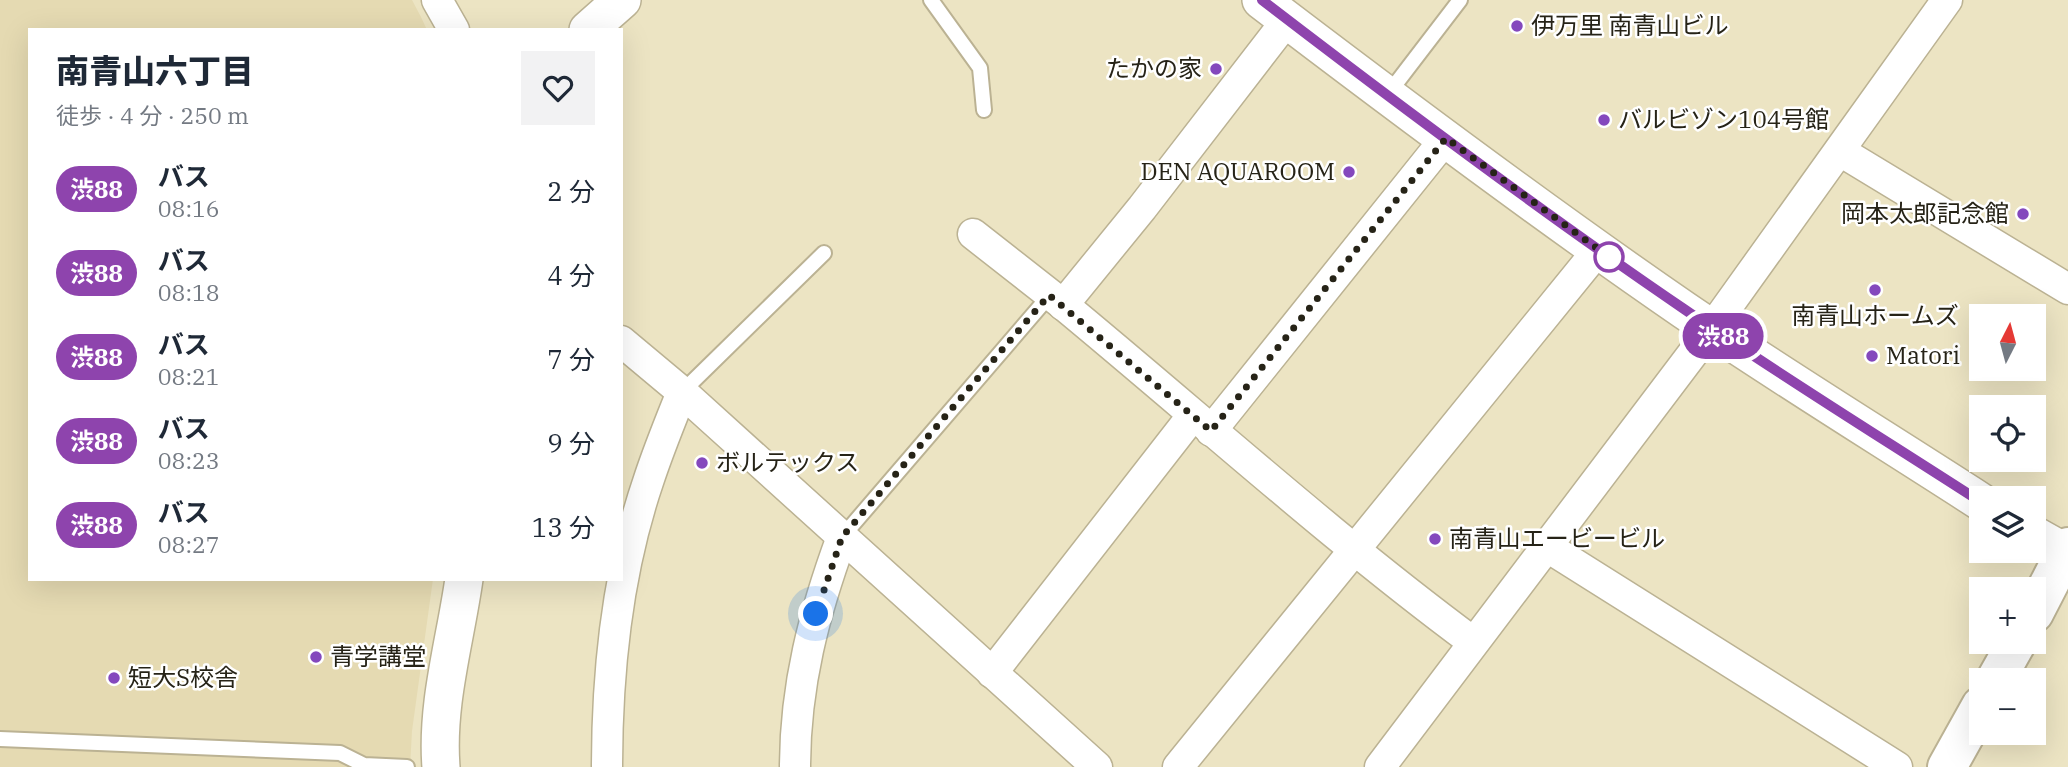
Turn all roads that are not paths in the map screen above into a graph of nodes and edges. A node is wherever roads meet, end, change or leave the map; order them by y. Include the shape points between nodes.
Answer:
1 (437, 0) edge
2 (622, 0) edge
3 (931, 0) edge
4 (1460, 0) edge
5 (1947, 0) edge
6 (1274, 10) edge
7 (453, 28) edge
8 (590, 28) edge
9 (1388, 96) junction
10 (984, 110) dead end
11 (1446, 138) junction
12 (1840, 151) junction
13 (973, 234) dead end
14 (1598, 250) junction
15 (824, 253) dead end
16 (2068, 289) edge
17 (1056, 300) junction
18 (1712, 328) junction
19 (623, 343) edge
20 (682, 392) junction
21 (1202, 423) junction
22 (1969, 494) edge
23 (842, 537) junction
24 (1546, 546) junction
25 (2059, 547) edge
26 (1356, 550) junction
27 (464, 581) edge
28 (2046, 581) edge
29 (1473, 642) junction
30 (992, 673) junction
31 (1969, 728) edge
32 (0, 739) edge
33 (407, 767) edge
34 (440, 767) edge
35 (607, 767) edge
36 (795, 767) edge
37 (1097, 767) edge
38 (1178, 767) edge
39 (1380, 767) edge
40 (1897, 767) edge
41 (1947, 767) edge

1 - 7 street
2 - 8 street
3 - 10 lane via 979,68
4 - 9 lane
5 - 12 street
6 - 9 street
6 - 17 street via 1142,208
9 - 11 street
11 - 14 street
11 - 21 street
12 - 16 street
12 - 18 street
13 - 17 street
14 - 18 street
14 - 26 street
15 - 20 lane
17 - 21 street
17 - 23 lane
18 - 22 street
18 - 24 street
19 - 20 street
20 - 23 street
20 - 35 street via 648,482 626,564 611,655
21 - 26 street
21 - 30 street
23 - 30 street
23 - 36 street via 810,633
24 - 29 street
24 - 40 street
25 - 28 main road
26 - 29 street
26 - 38 street
27 - 34 street via 441,715
29 - 39 street
30 - 37 street
31 - 41 main road
32 - 33 lane via 340,753 363,765

